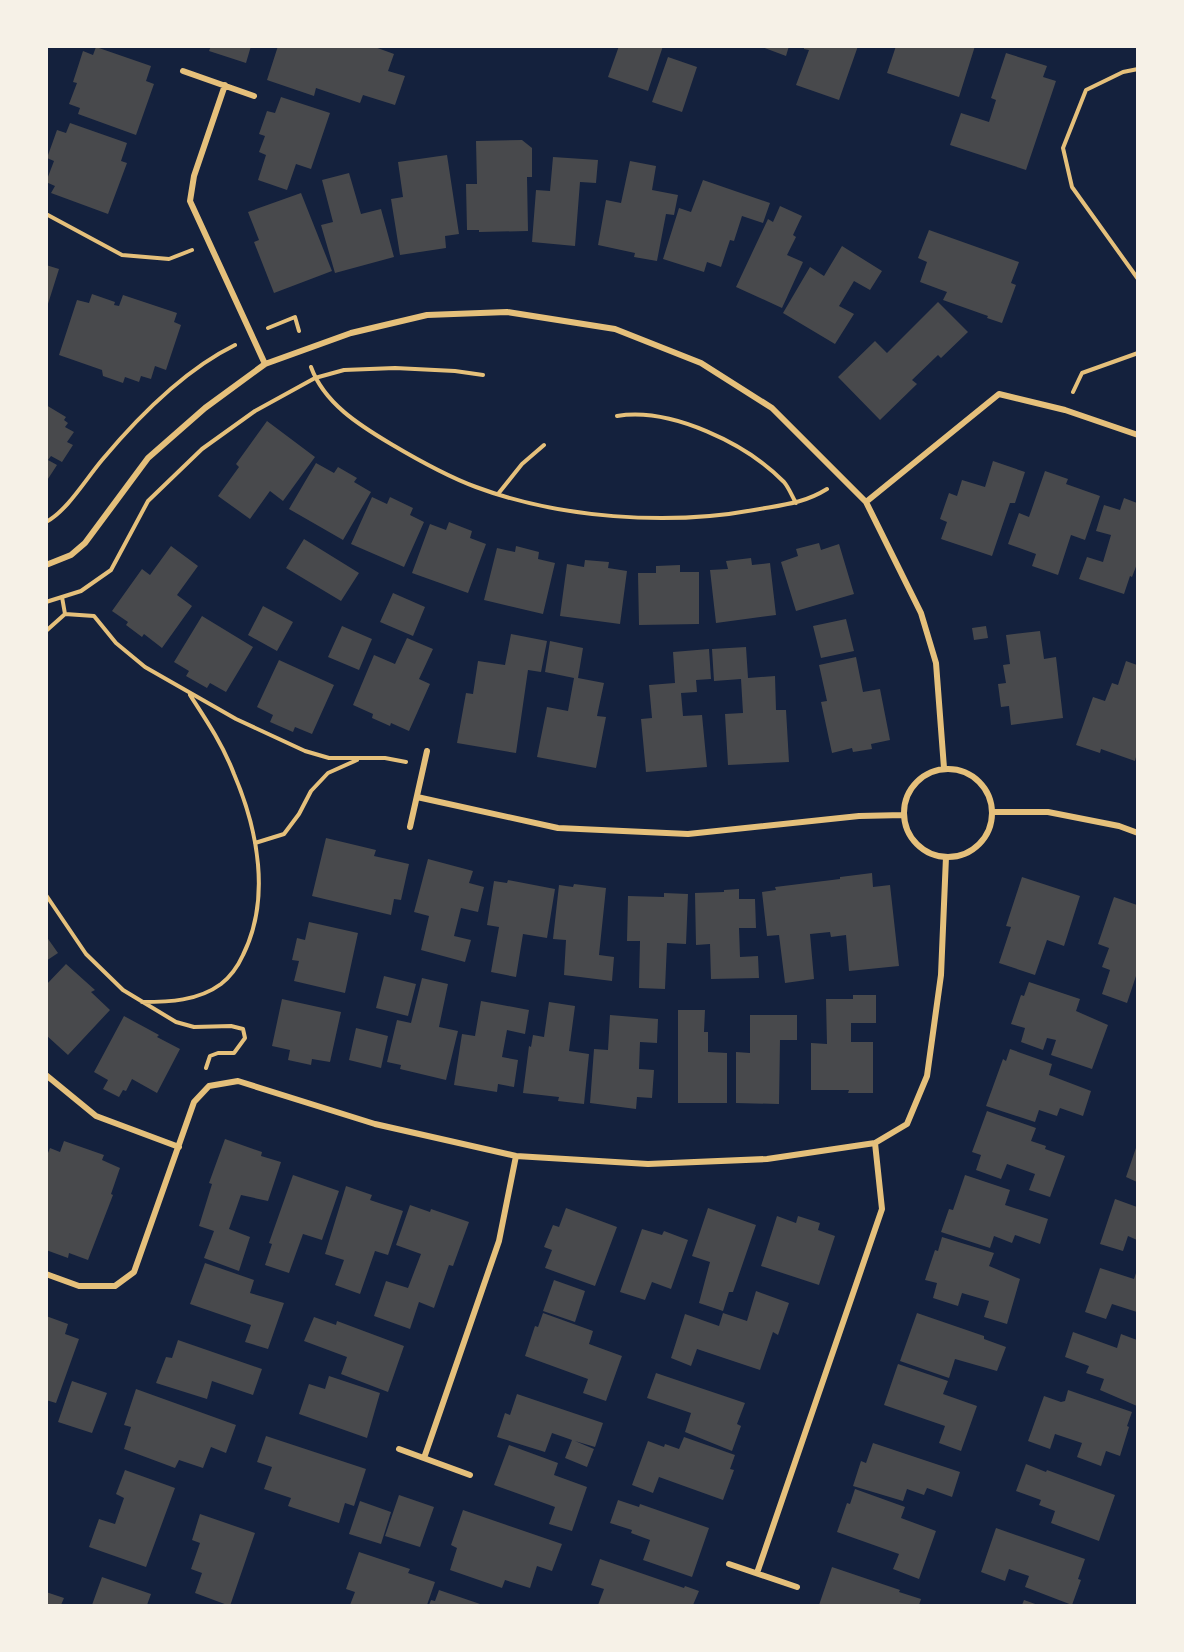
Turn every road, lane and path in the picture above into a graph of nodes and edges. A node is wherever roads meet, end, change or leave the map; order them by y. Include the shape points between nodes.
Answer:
1 (1137, 69) edge
2 (183, 71) dead end
3 (225, 85) junction
4 (254, 96) dead end
5 (46, 214) edge
6 (208, 244) junction
7 (1137, 279) edge
8 (252, 336) junction
9 (304, 350) junction
10 (1137, 353) edge
11 (265, 364) junction
12 (483, 375) dead end
13 (315, 378) junction
14 (1065, 410) junction
15 (617, 416) dead end
16 (1137, 435) edge
17 (543, 445) dead end
18 (843, 479) junction
19 (498, 494) junction
20 (795, 502) junction
21 (866, 502) junction
22 (46, 522) edge
23 (46, 565) edge
24 (62, 597) junction
25 (46, 602) edge
26 (65, 614) junction
27 (46, 631) edge
28 (189, 694) junction
29 (428, 751) dead end
30 (357, 759) junction
31 (424, 765) junction
32 (945, 768) junction
33 (417, 797) junction
34 (993, 812) junction
35 (904, 815) junction
36 (410, 827) dead end
37 (1137, 833) edge
38 (255, 843) junction
39 (946, 857) junction
40 (46, 895) edge
41 (142, 1002) junction
42 (46, 1075) edge
43 (209, 1086) junction
44 (875, 1143) junction
45 (179, 1148) junction
46 (516, 1156) junction
47 (46, 1274) edge
48 (399, 1449) dead end
49 (424, 1458) junction
50 (470, 1475) dead end
51 (729, 1564) dead end
52 (757, 1574) junction
53 (797, 1587) dead end

1 - 7 path via 1086,90 1063,148 1072,187
2 - 3 street
3 - 4 street
3 - 6 street via 194,176 190,201
5 - 6 path via 122,255 169,259
6 - 8 street
8 - 9 path via 295,317
8 - 11 street
8 - 22 path via 223,351 163,396 122,436 65,507
9 - 11 street
9 - 13 path
9 - 18 street via 351,333 427,315 507,312 615,329 701,363 772,408
10 - 14 path via 1082,373
11 - 23 street via 205,408 148,458 85,543 71,555
12 - 13 path via 395,368 344,370
13 - 19 path via 337,407 370,432 421,461
13 - 24 path via 255,411 202,449 148,501 111,570 81,591
14 - 16 street
14 - 21 street via 999,394
15 - 20 path via 634,413 700,429 761,462 786,484
17 - 19 path
18 - 20 path via 812,498
18 - 21 street
19 - 20 path via 603,516 666,519 731,514
21 - 32 street via 921,613 936,663
24 - 25 path
24 - 26 path
26 - 27 path
26 - 28 path via 94,616 116,643 145,667
28 - 30 path via 305,751 329,758
28 - 38 path via 219,740 235,775
29 - 31 street
30 - 31 path via 385,758
30 - 38 path via 328,773 311,790 284,834
31 - 33 street
32 - 34 street via 963,771 978,780 988,794
32 - 35 street via 928,773 915,783 906,798
33 - 35 street via 558,828 688,834
33 - 36 street
34 - 37 street via 1048,812
34 - 39 street via 990,830 979,845
35 - 39 street via 907,831 916,844
38 - 41 path via 260,887 256,915 237,967 221,984 199,996
39 - 44 street via 941,975 927,1077 907,1124
40 - 41 path via 86,954 123,990
41 - 43 path via 176,1022 194,1027 243,1029 245,1038 234,1053 210,1056 205,1068
42 - 45 street via 96,1116
43 - 45 street via 194,1102
43 - 46 street via 238,1081 375,1124
44 - 46 street via 767,1159 648,1164
44 - 52 street via 882,1209
45 - 47 street via 134,1272 115,1286 79,1286
46 - 49 street via 499,1241
48 - 49 street
49 - 50 street
51 - 52 street
52 - 53 street

